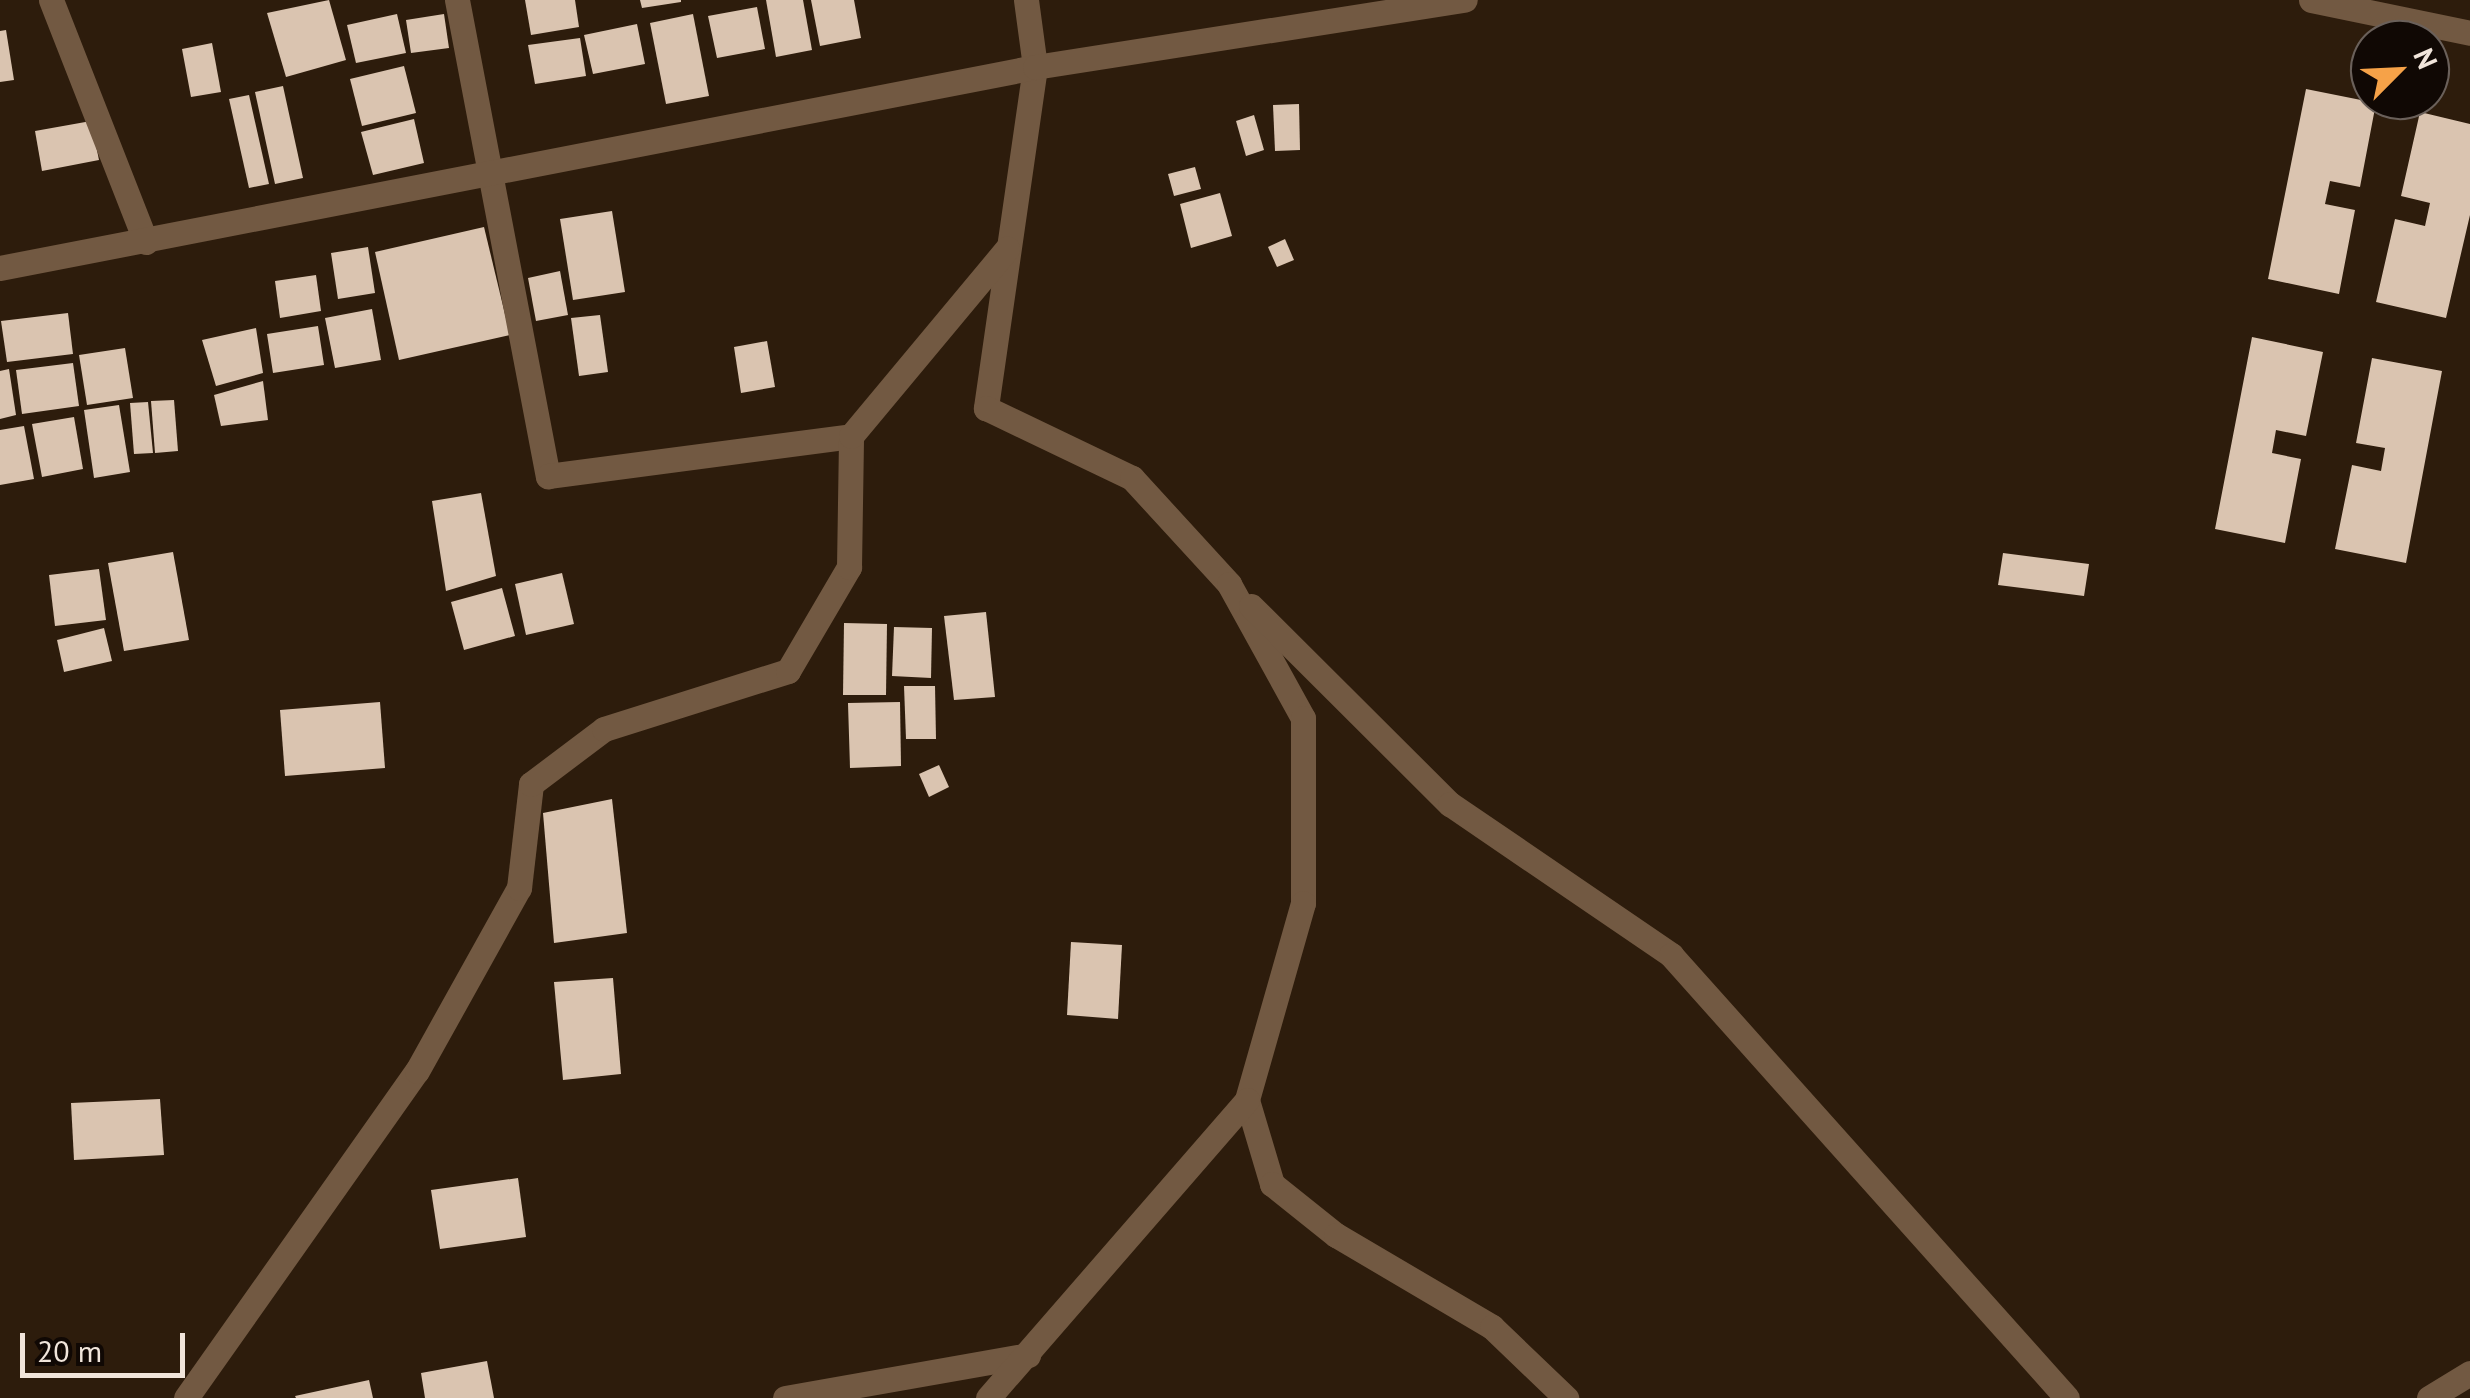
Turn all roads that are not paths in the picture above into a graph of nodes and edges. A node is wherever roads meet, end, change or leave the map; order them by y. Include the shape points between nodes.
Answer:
1 (52, 0) edge
2 (456, 0) edge
3 (1026, 0) edge
4 (1466, 0) edge
5 (2310, 0) edge
6 (2470, 32) edge
7 (1035, 66) junction
8 (486, 173) junction
9 (146, 242) junction
10 (1007, 249) junction
11 (0, 268) edge
12 (851, 436) junction
13 (1230, 584) junction
14 (1248, 1100) junction
15 (1028, 1355) junction
16 (2470, 1374) edge
17 (186, 1398) edge
18 (784, 1398) edge
19 (988, 1398) edge
20 (1566, 1398) edge
21 (2067, 1398) edge
22 (2429, 1398) edge

1 - 9 street
2 - 8 street
3 - 7 street
4 - 7 street
5 - 6 street
7 - 8 street
7 - 10 street
8 - 9 street
8 - 12 street via 548,476
9 - 11 street
10 - 12 street
10 - 13 street via 986,408 1132,478
12 - 17 street via 849,567 788,671 604,729 531,784 518,888 454,1004
13 - 14 street via 1303,718 1303,902
13 - 21 street via 1450,804 1671,955
14 - 15 street
14 - 20 street via 1272,1184 1336,1235 1492,1328
15 - 18 street
15 - 19 street
16 - 22 street

